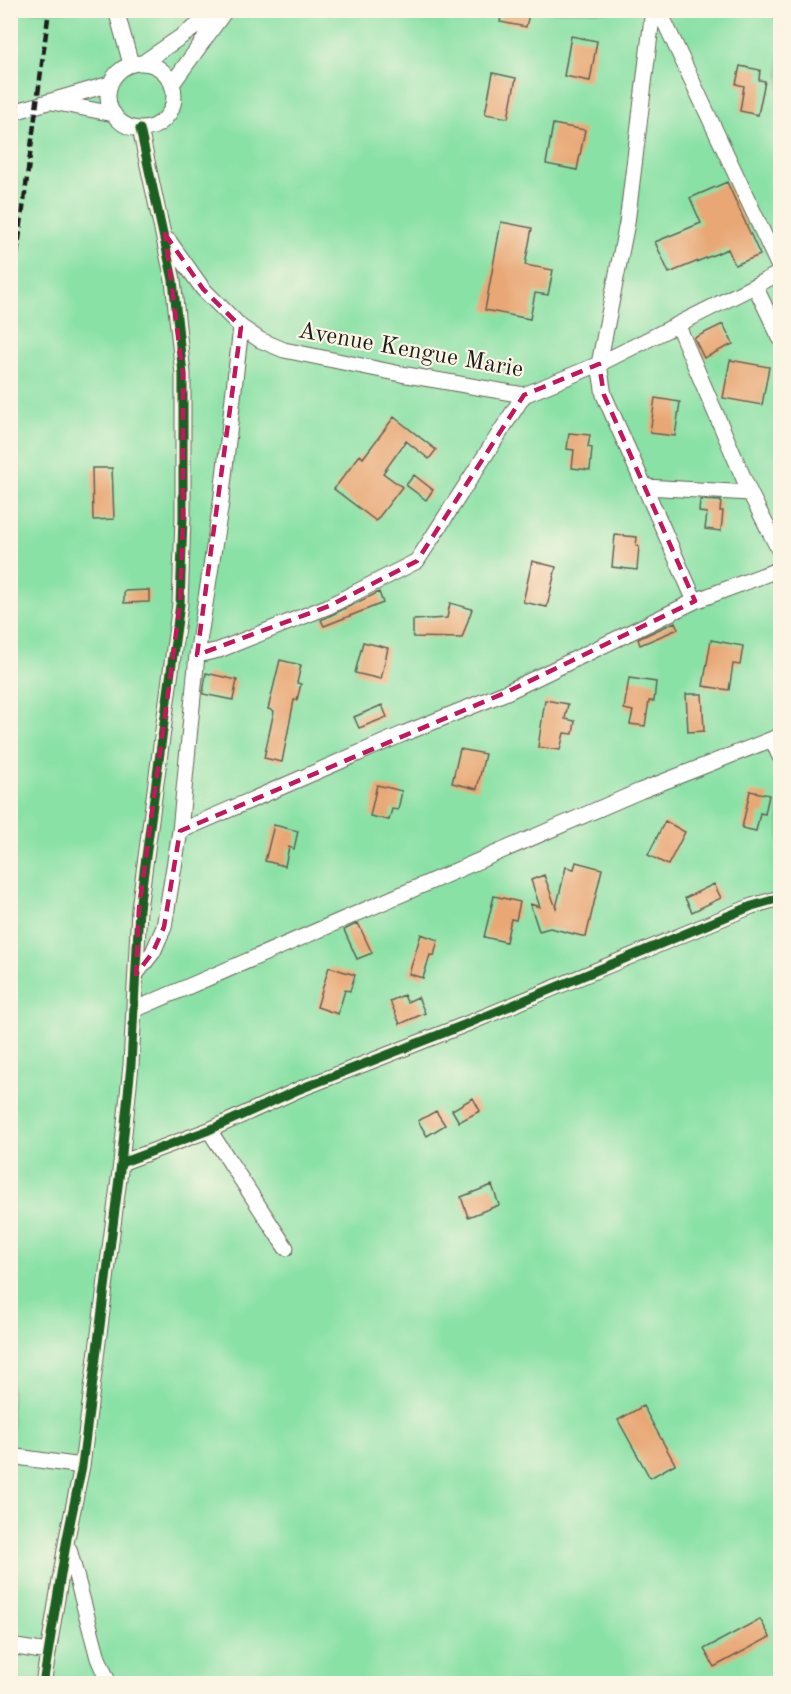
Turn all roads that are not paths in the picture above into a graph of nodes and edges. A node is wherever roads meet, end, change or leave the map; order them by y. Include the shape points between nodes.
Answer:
1 (116, 10) edge
2 (220, 10) edge
3 (226, 10) edge
4 (653, 10) edge
5 (659, 10) edge
6 (138, 63) junction
7 (110, 84) junction
8 (172, 84) junction
9 (49, 102) junction
10 (10, 113) edge
11 (114, 114) junction
12 (140, 129) junction
13 (165, 234) junction
14 (780, 269) edge
15 (780, 273) edge
16 (756, 288) junction
17 (678, 326) junction
18 (241, 327) junction
19 (780, 338) edge
20 (600, 364) junction
21 (524, 395) junction
22 (646, 487) junction
23 (750, 493) junction
24 (780, 552) edge
25 (780, 569) edge
26 (695, 601) junction
27 (197, 655) junction
28 (776, 738) edge
29 (780, 757) edge
30 (180, 831) junction
31 (780, 898) edge
32 (136, 974) junction
33 (134, 1010) junction
34 (209, 1130) junction
35 (121, 1163) junction
36 (286, 1248) dead end
37 (10, 1456) edge
38 (82, 1466) junction
39 (67, 1538) junction
40 (10, 1646) edge
41 (48, 1652) junction
42 (43, 1683) edge
43 (109, 1683) edge

1 - 6 street
2 - 6 street
3 - 8 street
4 - 20 street via 627,223
5 - 14 street
6 - 7 street via 122,68
6 - 8 street via 161,69
7 - 9 street
7 - 11 street via 108,100
8 - 12 street via 174,102 165,118
9 - 10 street
9 - 11 street
11 - 12 street via 125,125
12 - 13 street
13 - 18 street, Avenue Kengue Marie via 203,289
13 - 32 street via 183,374 180,604 140,909
15 - 16 street, Avenue Kengue Marie
16 - 17 street, Avenue Kengue Marie
16 - 19 street
17 - 20 street, Avenue Kengue Marie
17 - 23 street
18 - 21 street, Avenue Kengue Marie via 284,350
18 - 27 street via 221,503
20 - 21 street, Avenue Kengue Marie
20 - 22 street via 604,394
21 - 27 street via 417,561 339,602 219,650
22 - 23 street
22 - 26 street
23 - 24 street
25 - 26 street
26 - 30 street via 507,692
27 - 30 street
28 - 29 street
28 - 33 street via 640,791
30 - 32 street via 164,927 153,952
31 - 34 street via 300,1089
32 - 33 street
33 - 35 street
34 - 35 street
34 - 36 street
35 - 38 street
37 - 38 street
38 - 39 street
39 - 41 street
39 - 43 street via 76,1585
40 - 41 street
41 - 42 street

